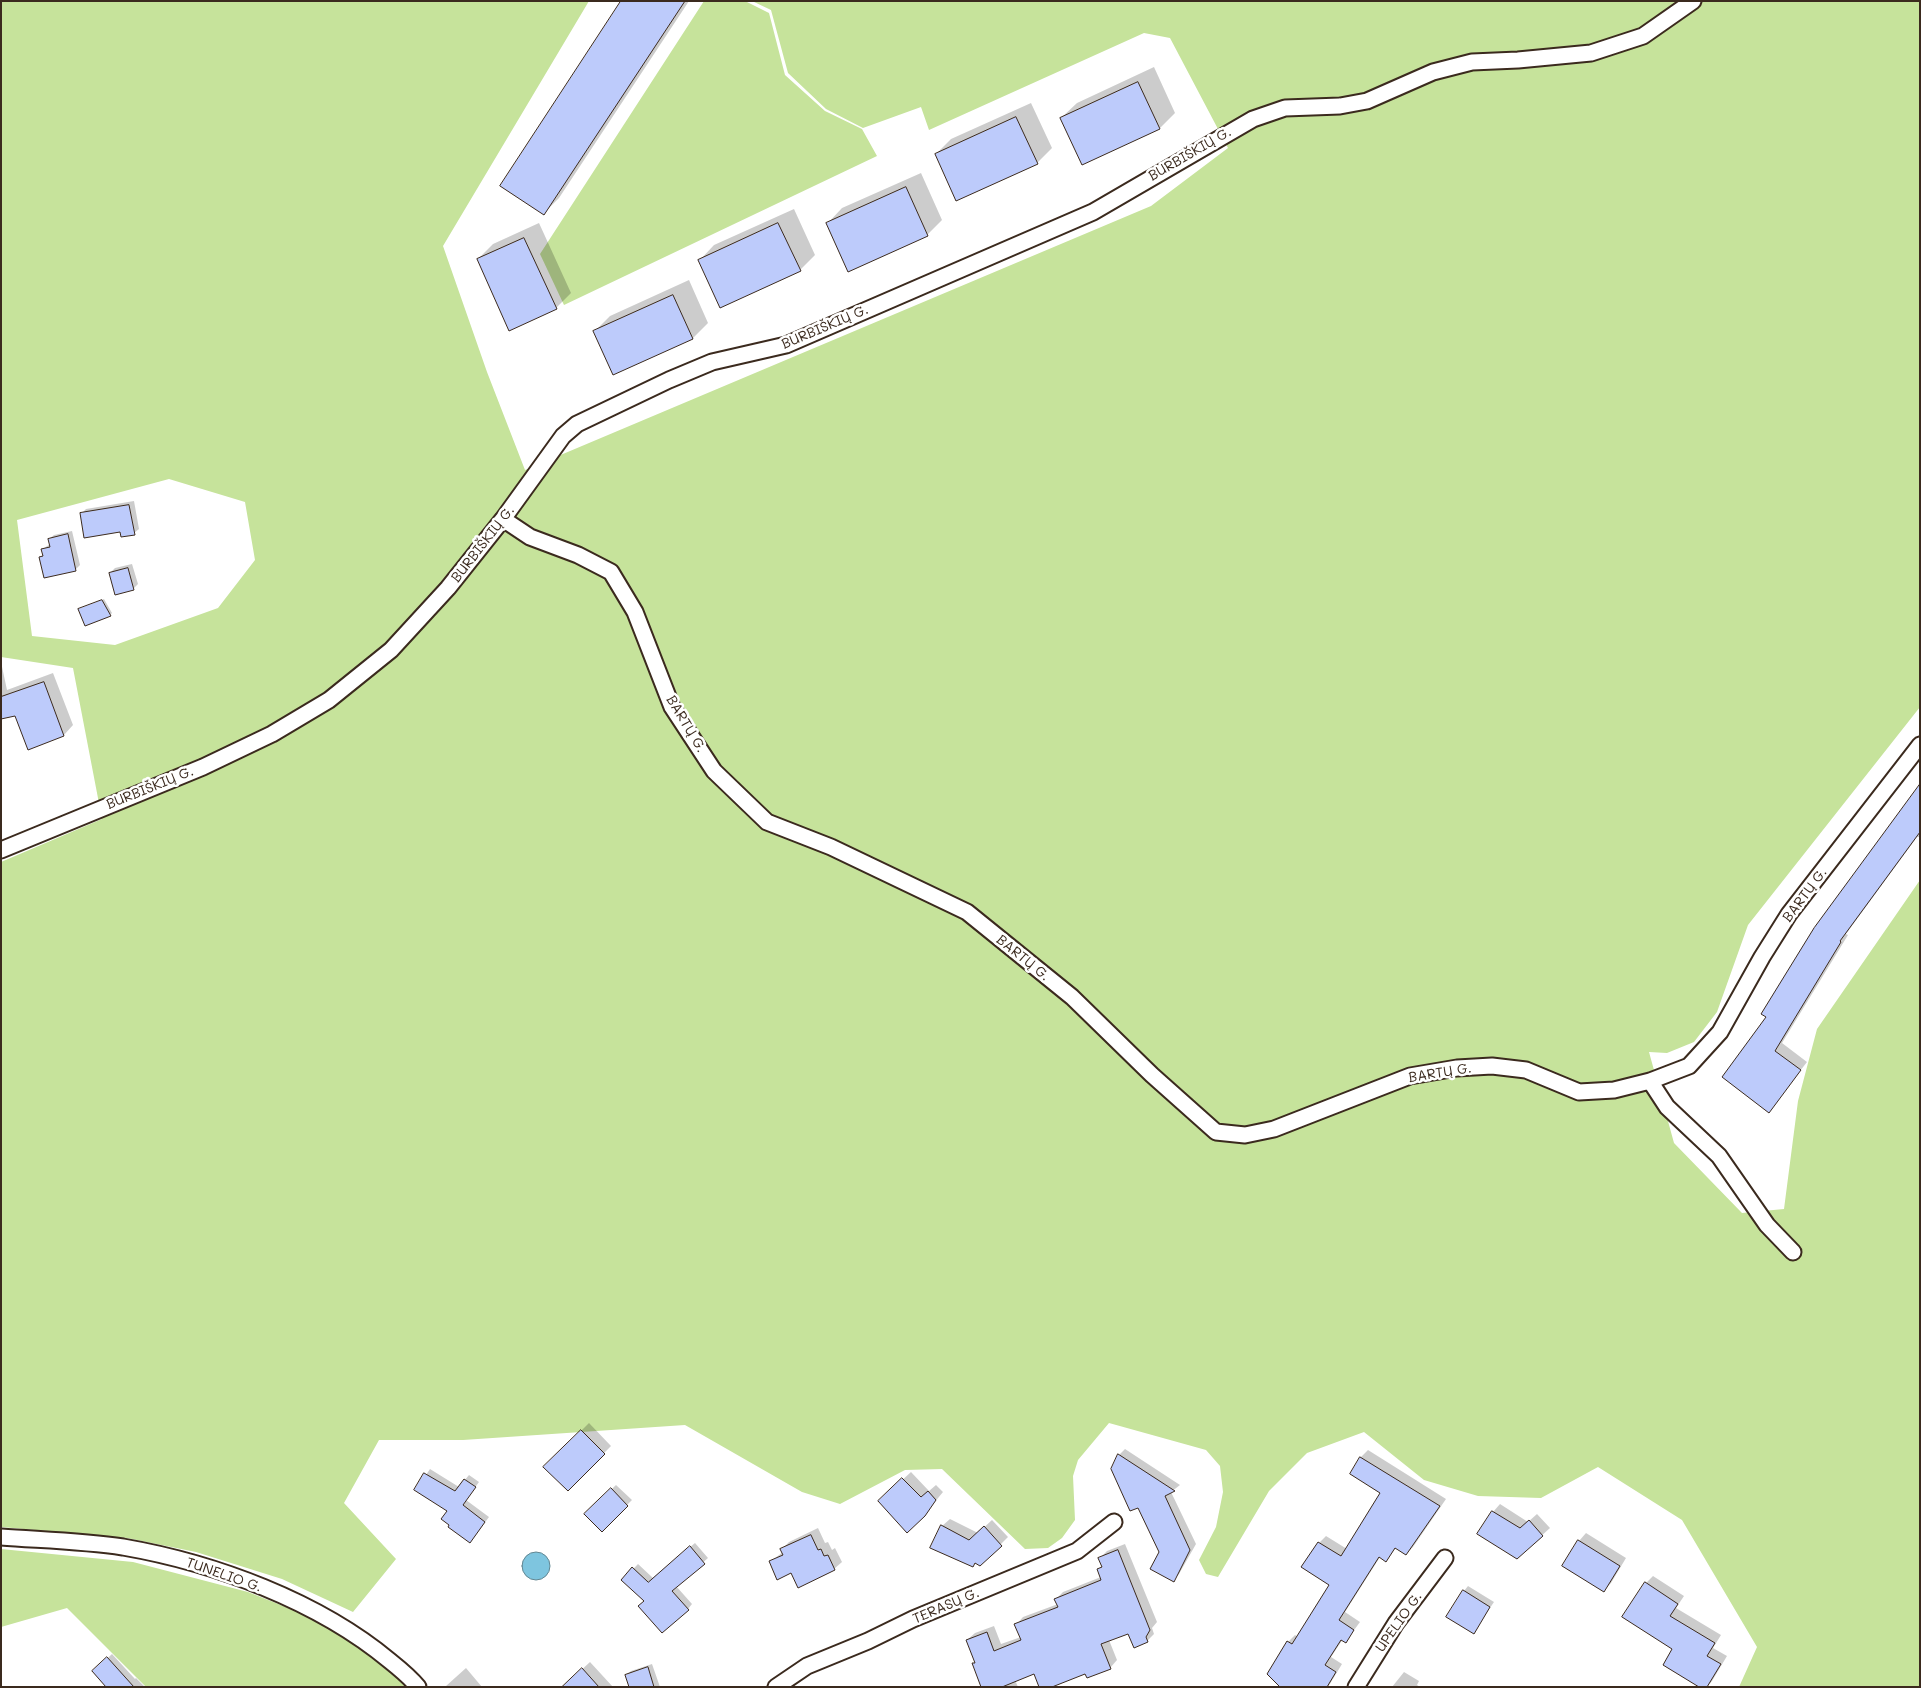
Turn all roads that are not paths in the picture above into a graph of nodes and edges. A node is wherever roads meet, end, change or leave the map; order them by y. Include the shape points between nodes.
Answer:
1 (1693, 1) edge
2 (503, 519) junction
3 (1920, 745) edge
4 (1, 850) edge
5 (1650, 1081) junction
6 (1793, 1252) dead end
7 (1114, 1522) dead end
8 (1, 1537) edge
9 (1445, 1558) dead end
10 (418, 1687) edge
11 (776, 1687) edge
12 (1356, 1687) edge

1 - 2 street, BURBIŠKIŲ G. via 1643,36 1591,53 1472,62 1433,72 1367,101 1340,106 1285,108 1253,119 1093,212 786,344 712,362 668,380 577,424 563,436
2 - 4 street, BURBIŠKIŲ G. via 448,588 391,650 329,700 272,734 203,767
2 - 5 street, BARTŲ G. via 530,537 612,572 635,612 672,707 714,771 767,822 831,847 967,912 1072,997 1216,1132 1245,1135 1274,1129 1410,1076 1457,1068 1492,1066 1526,1070 1579,1092 1614,1090
3 - 5 street, BARTŲ G. via 1789,914 1720,1032 1690,1066
5 - 6 street via 1667,1107 1719,1156 1767,1225
7 - 11 street, TERASŲ G. via 1077,1551 807,1666
8 - 10 street, TUNELIO G. via 120,1547 189,1563 248,1582 348,1630 370,1644
9 - 12 street, UPELIO G. via 1396,1623

